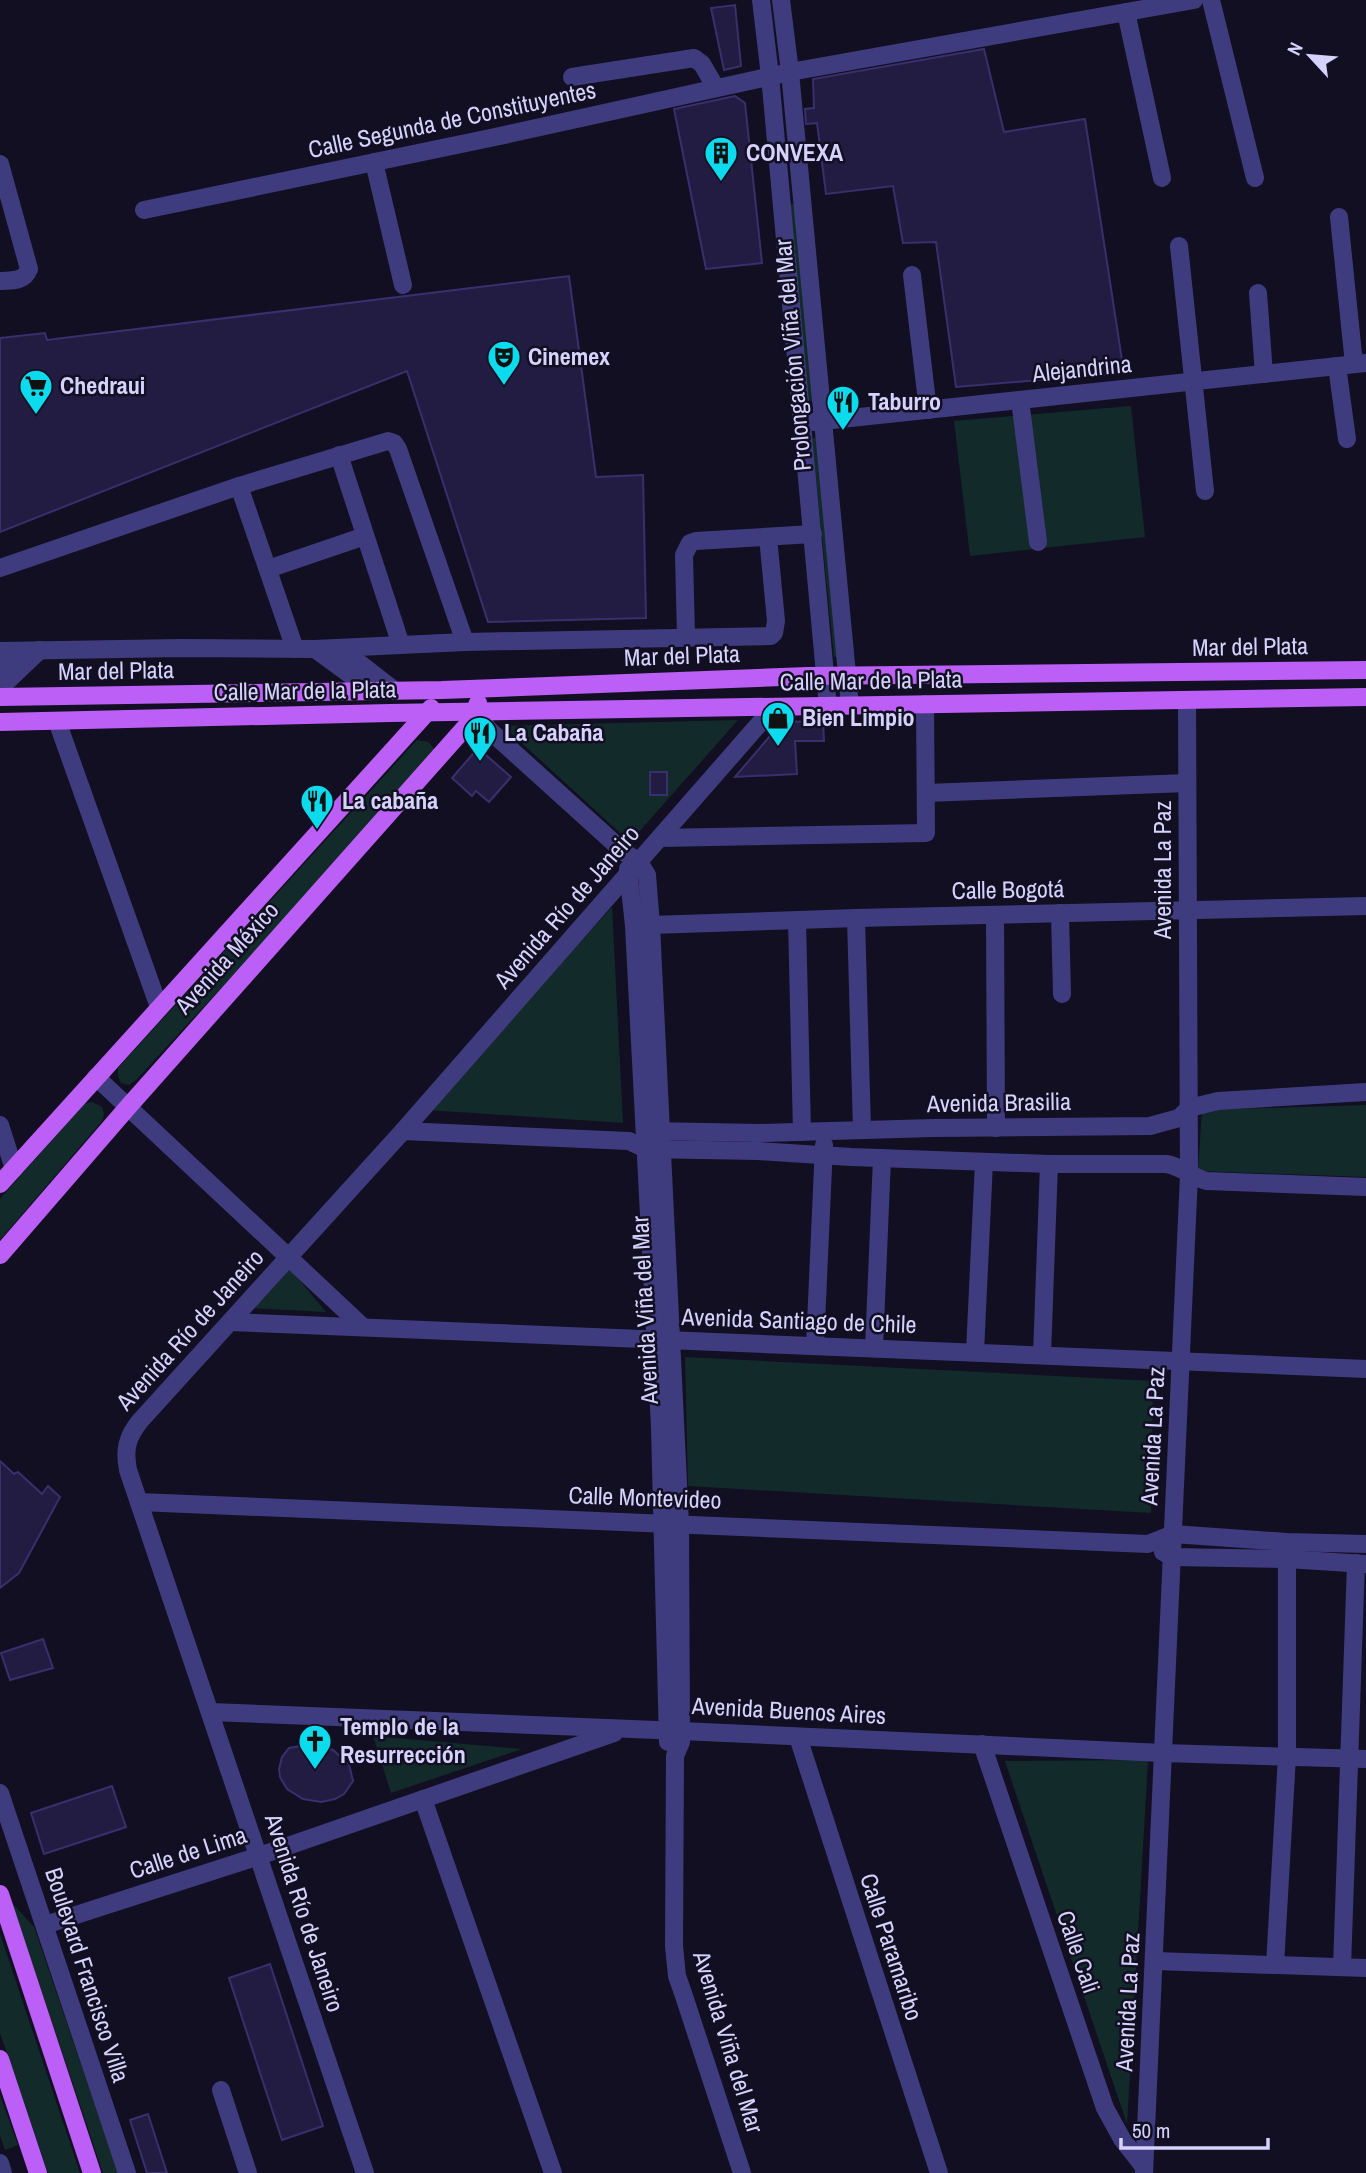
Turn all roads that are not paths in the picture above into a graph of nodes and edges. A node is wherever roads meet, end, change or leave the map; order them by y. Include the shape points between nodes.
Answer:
1 (761, 0) edge
2 (781, 0) edge
3 (1194, 0) edge
4 (1211, 0) edge
5 (1126, 12) junction
6 (790, 72) junction
7 (770, 76) junction
8 (572, 77) dead end
9 (716, 88) junction
10 (374, 162) junction
11 (0, 164) edge
12 (1162, 178) dead end
13 (1255, 178) dead end
14 (144, 210) dead end
15 (1339, 217) dead end
16 (1179, 246) dead end
17 (912, 275) dead end
18 (0, 281) edge
19 (403, 285) dead end
20 (1258, 293) dead end
21 (1352, 364) edge
22 (1264, 373) junction
23 (1194, 381) junction
24 (1020, 400) junction
25 (928, 410) junction
26 (824, 421) junction
27 (803, 423) junction
28 (1347, 439) dead end
29 (339, 455) junction
30 (239, 486) junction
31 (1205, 491) dead end
32 (813, 534) junction
33 (365, 536) junction
34 (768, 537) junction
35 (1038, 542) dead end
36 (0, 568) edge
37 (268, 569) junction
38 (686, 637) junction
39 (465, 642) junction
40 (401, 645) junction
41 (340, 648) junction
42 (295, 649) junction
43 (315, 649) junction
44 (40, 650) junction
45 (9, 651) edge
46 (0, 668) edge
47 (1366, 670) edge
48 (827, 676) junction
49 (847, 676) junction
50 (0, 688) edge
51 (481, 688) junction
52 (371, 690) junction
53 (394, 690) junction
54 (442, 690) junction
55 (1366, 697) edge
56 (0, 698) edge
57 (1186, 700) junction
58 (925, 704) junction
59 (828, 706) junction
60 (850, 706) junction
61 (774, 707) junction
62 (476, 711) junction
63 (428, 713) junction
64 (57, 721) junction
65 (0, 722) edge
66 (1187, 783) junction
67 (926, 793) junction
68 (660, 838) junction
69 (634, 868) junction
70 (1366, 906) edge
71 (1188, 910) junction
72 (1060, 913) junction
73 (995, 915) junction
74 (856, 918) junction
75 (797, 920) junction
76 (651, 925) junction
77 (1062, 994) dead end
78 (159, 1007) junction
79 (96, 1077) junction
80 (1366, 1092) edge
81 (128, 1107) junction
82 (1189, 1108) junction
83 (0, 1125) edge
84 (996, 1128) junction
85 (862, 1130) junction
86 (403, 1131) junction
87 (825, 1131) junction
88 (802, 1132) junction
89 (654, 1140) junction
90 (824, 1155) junction
91 (882, 1158) junction
92 (984, 1162) junction
93 (1049, 1164) junction
94 (13, 1169) junction
95 (1189, 1175) junction
96 (0, 1184) edge
97 (1366, 1187) edge
98 (0, 1255) edge
99 (289, 1257) junction
100 (230, 1322) junction
101 (363, 1327) junction
102 (663, 1340) junction
103 (815, 1346) junction
104 (874, 1348) junction
105 (975, 1352) junction
106 (1042, 1355) junction
107 (1180, 1361) junction
108 (1366, 1369) edge
109 (139, 1502) junction
110 (671, 1524) junction
111 (1173, 1534) junction
112 (1148, 1544) junction
113 (1366, 1544) edge
114 (1172, 1557) junction
115 (1287, 1559) junction
116 (1361, 1564) edge
117 (211, 1712) junction
118 (624, 1730) junction
119 (674, 1730) junction
120 (798, 1737) junction
121 (982, 1744) junction
122 (1163, 1753) junction
123 (1287, 1756) junction
124 (1358, 1759) edge
125 (0, 1793) edge
126 (423, 1799) junction
127 (259, 1856) junction
128 (0, 1894) edge
129 (45, 1925) junction
130 (1155, 1961) junction
131 (1275, 1965) junction
132 (1342, 1967) junction
133 (1366, 1968) edge
134 (0, 2059) edge
135 (221, 2090) dead end
136 (0, 2163) edge
137 (1144, 2170) edge
138 (3, 2173) edge
139 (38, 2173) edge
140 (92, 2173) edge
141 (127, 2173) edge
142 (248, 2173) edge
143 (365, 2173) edge
144 (553, 2173) edge
145 (743, 2173) edge
146 (939, 2173) edge

1 - 7 street, Prolongación Viña del Mar
2 - 6 street, Prolongación Viña del Mar
3 - 5 street, Calle Segunda de Constituyentes
4 - 13 street
5 - 6 street, Calle Segunda de Constituyentes
5 - 12 street
6 - 7 street, Calle Segunda de Constituyentes
6 - 26 street, Prolongación Viña del Mar
7 - 9 street, Calle Segunda de Constituyentes
7 - 27 street, Prolongación Viña del Mar
8 - 9 street via 694,58
9 - 10 street, Calle Segunda de Constituyentes
10 - 14 street, Calle Segunda de Constituyentes
10 - 19 street
11 - 18 street via 28,265 20,280
15 - 21 street
16 - 23 street
17 - 25 street
20 - 22 street
21 - 22 street, Alejandrina
21 - 28 street
22 - 23 street, Alejandrina
23 - 24 street, Alejandrina
23 - 31 street
24 - 25 street, Alejandrina
24 - 35 street
25 - 26 street, Alejandrina
26 - 27 street, Alejandrina
26 - 49 street, Prolongación Viña del Mar
27 - 32 street, Prolongación Viña del Mar
29 - 30 street
29 - 33 street
29 - 39 street via 381,441 394,443
30 - 36 street
30 - 37 street
32 - 34 street
32 - 48 street, Prolongación Viña del Mar
33 - 37 street
33 - 40 street
34 - 38 street via 696,541 685,548
34 - 38 street via 774,633
37 - 42 street
38 - 39 street
39 - 40 street
40 - 41 street
41 - 43 street
41 - 53 street
42 - 43 street
42 - 44 street
43 - 52 street
44 - 45 street
44 - 50 street
45 - 46 street
47 - 49 main road, Mar del Plata
48 - 49 main road, Mar del Plata
48 - 51 main road, Mar del Plata
48 - 59 street, Prolongación Viña del Mar
49 - 60 street, Prolongación Viña del Mar
51 - 54 main road, Mar del Plata
51 - 62 main road, Avenida México
52 - 53 main road, Mar del Plata
52 - 56 main road, Mar del Plata
53 - 54 main road, Mar del Plata
54 - 63 main road, Avenida México
55 - 57 main road, Calle Mar de la Plata
57 - 58 main road, Calle Mar de la Plata
57 - 66 street, Avenida La Paz
58 - 60 main road, Calle Mar de la Plata
58 - 67 street
59 - 60 main road, Calle Mar de la Plata
59 - 61 main road, Calle Mar de la Plata
61 - 62 main road, Calle Mar de la Plata
61 - 68 street, Avenida Río de Janeiro
62 - 63 main road, Calle Mar de la Plata
62 - 69 street via 488,729 624,852
62 - 81 main road, Avenida México
63 - 64 main road, Calle Mar de la Plata
63 - 78 main road, Avenida México
64 - 65 main road, Calle Mar de la Plata
64 - 78 street
66 - 67 street
66 - 71 street, Avenida La Paz
67 - 68 street via 926,833
68 - 69 street, Avenida Río de Janeiro
69 - 76 street, Avenida Viña del Mar via 647,875
69 - 86 street, Avenida Río de Janeiro
69 - 89 street, Avenida Viña del Mar via 634,926
70 - 71 street, Calle Bogotá
71 - 72 street, Calle Bogotá
71 - 82 street, Avenida La Paz
72 - 73 street, Calle Bogotá
72 - 77 street
73 - 74 street, Calle Bogotá
73 - 84 street
74 - 75 street, Calle Bogotá
74 - 85 street
75 - 76 street, Calle Bogotá
75 - 88 street
76 - 89 street, Avenida Viña del Mar
78 - 79 main road, Avenida México
79 - 81 street
79 - 94 main road, Avenida México
80 - 82 street, Avenida Brasilia via 1218,1101
81 - 98 main road, Avenida México
81 - 99 street
82 - 84 street, Avenida Brasilia via 1180,1118 1150,1126
82 - 95 street, Avenida La Paz
83 - 94 street
84 - 85 street, Avenida Brasilia
85 - 87 street, Avenida Brasilia
86 - 89 street
86 - 99 street, Avenida Río de Janeiro
87 - 88 street, Avenida Brasilia
87 - 90 street
88 - 89 street, Avenida Brasilia
89 - 90 street
89 - 102 street, Avenida Viña del Mar
90 - 91 street
90 - 103 street
91 - 92 street
91 - 104 street
92 - 93 street
92 - 105 street
93 - 95 street via 1166,1164
93 - 106 street
94 - 96 main road, Avenida México
95 - 97 street via 1207,1181
95 - 107 street, Avenida La Paz
99 - 100 street, Avenida Río de Janeiro
99 - 101 street
100 - 101 street, Avenida Santiago de Chile
100 - 109 street, Avenida Río de Janeiro via 131,1432 125,1456
101 - 102 street, Avenida Santiago de Chile
102 - 103 street, Avenida Santiago de Chile
102 - 110 street, Avenida Viña del Mar
103 - 104 street, Avenida Santiago de Chile
104 - 105 street, Avenida Santiago de Chile
105 - 106 street, Avenida Santiago de Chile
106 - 107 street, Avenida Santiago de Chile
107 - 108 street, Avenida Santiago de Chile
107 - 111 street, Avenida La Paz
109 - 110 street, Calle Montevideo
109 - 117 street, Avenida Río de Janeiro
110 - 112 street, Calle Montevideo
110 - 119 street, Avenida Viña del Mar
111 - 112 street, Calle Montevideo
111 - 113 street, Calle Montevideo
111 - 114 street, Avenida La Paz
112 - 114 street, Calle Montevideo
114 - 115 street, Calle Montevideo
114 - 122 street, Avenida La Paz
115 - 116 street, Calle Montevideo
115 - 123 street
116 - 124 street
117 - 118 street, Avenida Buenos Aires
117 - 127 street, Avenida Río de Janeiro
118 - 119 street, Avenida Buenos Aires
118 - 126 street, Calle de Lima
119 - 120 street, Avenida Buenos Aires
119 - 145 street, Avenida Viña del Mar via 668,1742 676,1756 675,1962
120 - 121 street, Avenida Buenos Aires
120 - 146 street, Calle Paramaribo
121 - 122 street, Avenida Buenos Aires
121 - 137 street, Calle Cali via 1105,2108
122 - 123 street, Avenida Buenos Aires
122 - 130 street, Avenida La Paz
123 - 124 street, Avenida Buenos Aires
123 - 131 street
124 - 132 street
125 - 129 street, Boulevard Francisco Villa
126 - 127 street, Calle de Lima
126 - 144 street
127 - 129 street, Calle de Lima
127 - 143 street, Avenida Río de Janeiro
128 - 140 main road
129 - 141 street, Boulevard Francisco Villa
130 - 131 street
130 - 137 street, Avenida La Paz
131 - 132 street
132 - 133 street
134 - 139 main road
135 - 142 street
136 - 138 street

